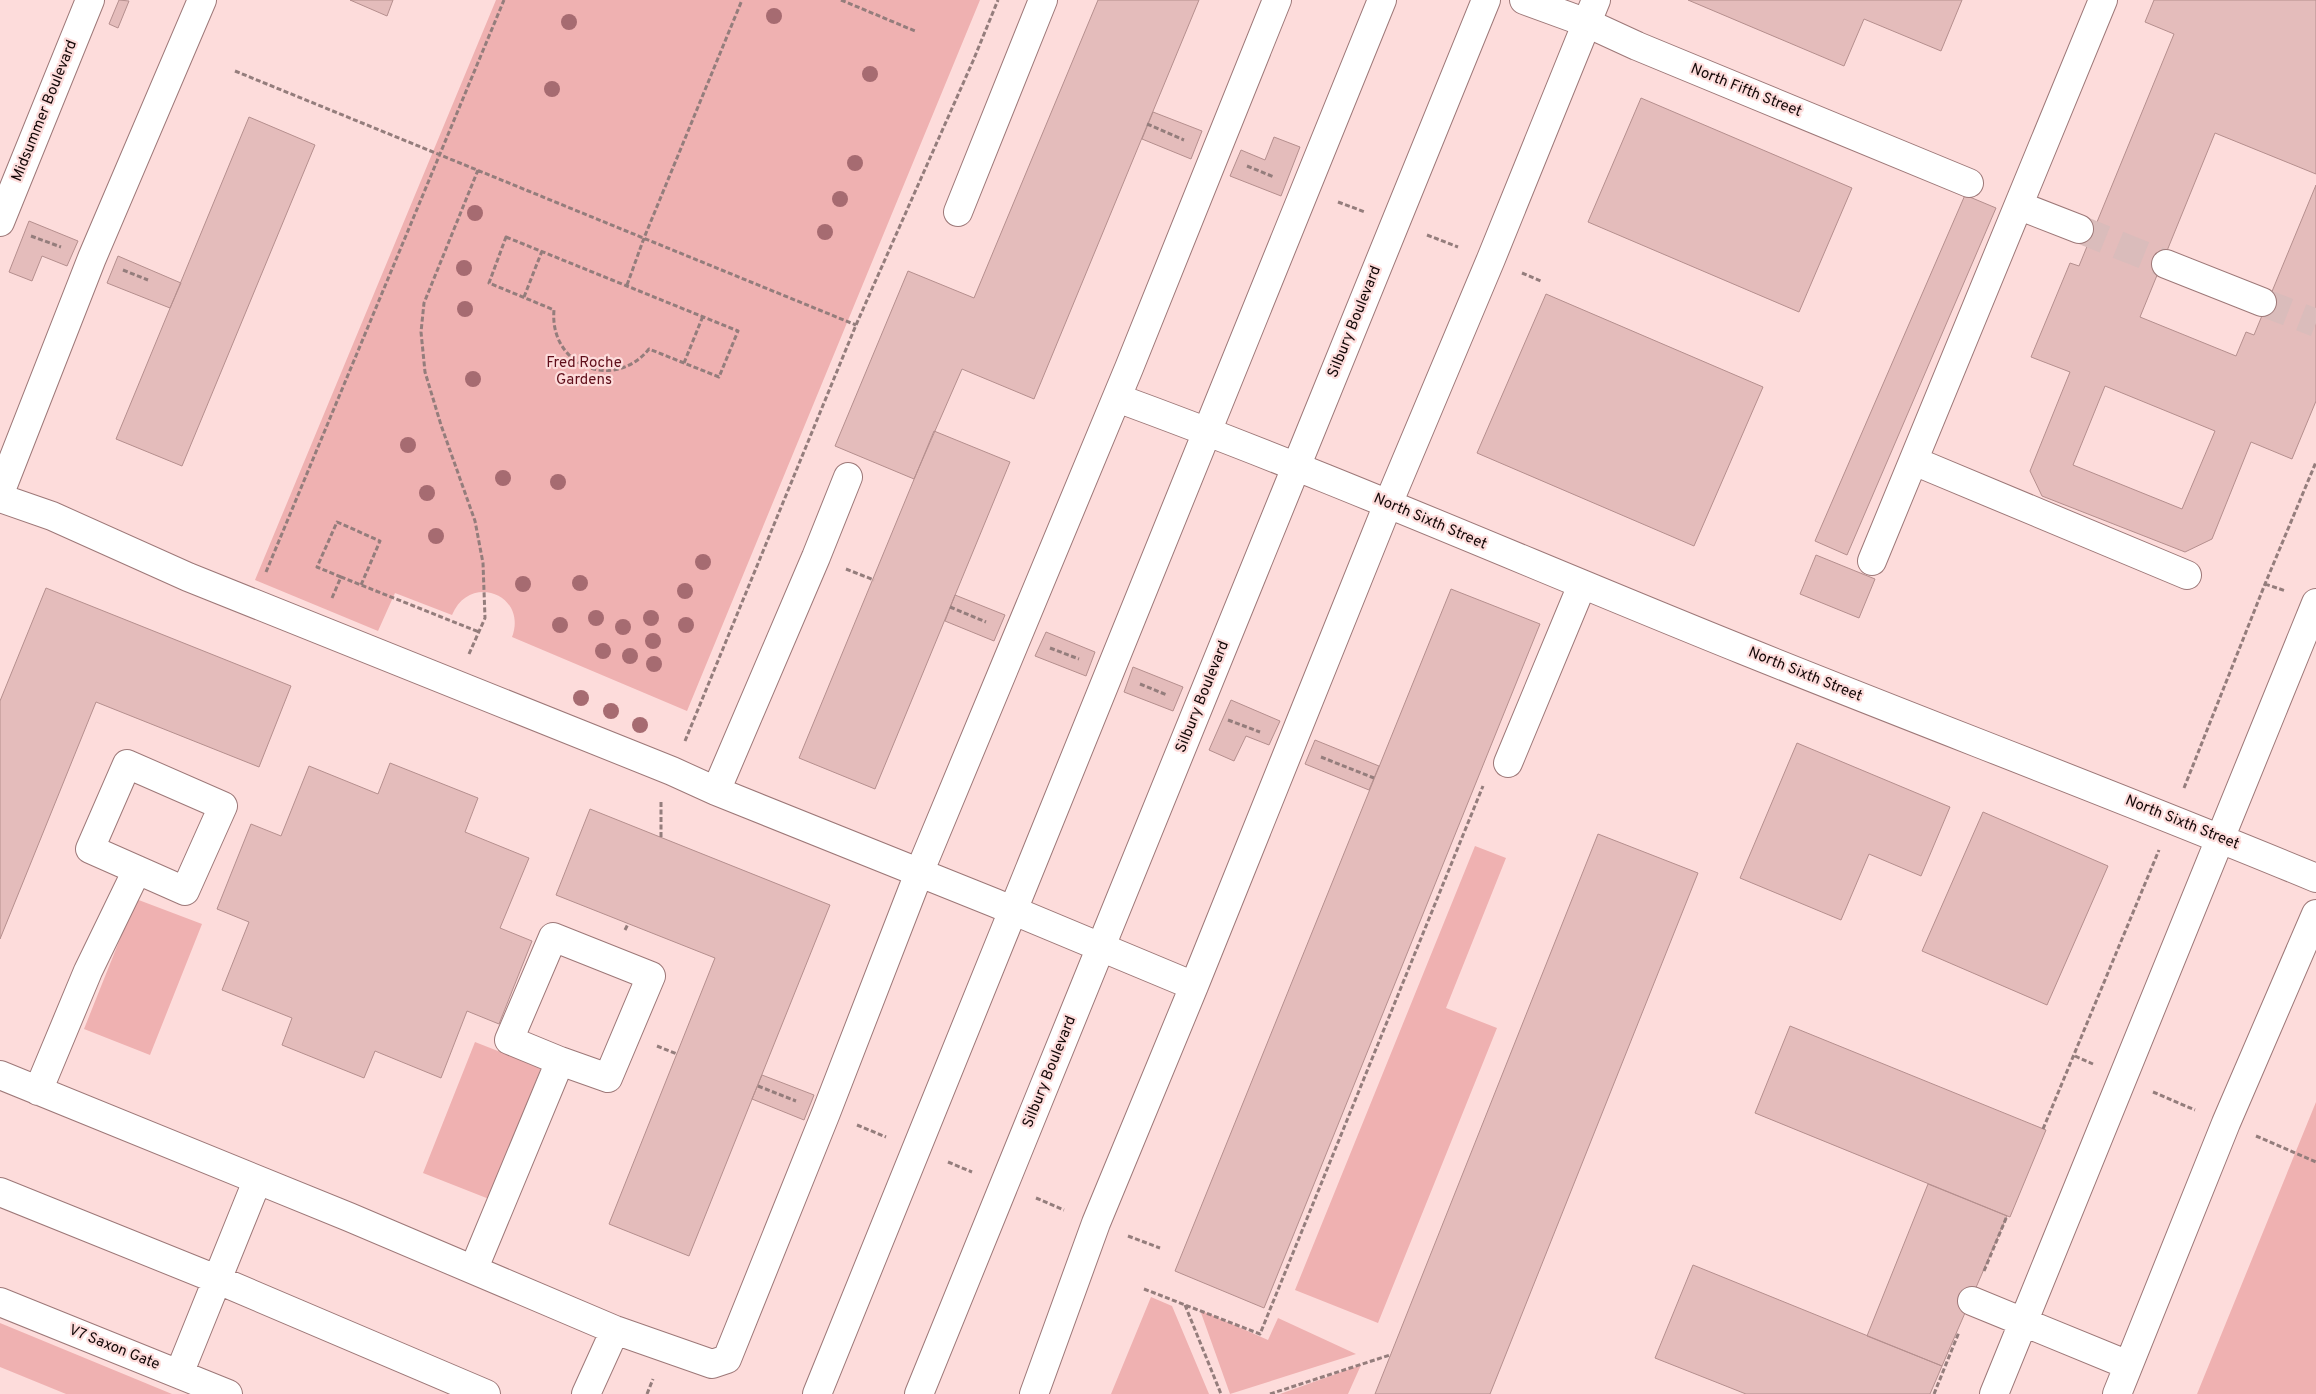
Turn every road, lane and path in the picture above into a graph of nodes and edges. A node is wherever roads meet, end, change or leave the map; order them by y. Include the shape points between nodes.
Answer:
1 (90, 0) edge
2 (202, 0) edge
3 (504, 0) edge
4 (742, 0) edge
5 (841, 0) edge
6 (998, 0) edge
7 (1043, 0) edge
8 (1277, 0) edge
9 (1382, 0) edge
10 (1486, 0) edge
11 (1524, 0) edge
12 (2103, 0) edge
13 (1592, 12) edge
14 (915, 31) dead end
15 (235, 71) dead end
16 (1147, 124) dead end
17 (1216, 153) junction
18 (440, 154) junction
19 (478, 170) junction
20 (1969, 183) dead end
21 (1305, 190) junction
22 (2020, 206) junction
23 (958, 212) dead end
24 (0, 222) edge
25 (1395, 224) junction
26 (2079, 229) tunnel mouth
27 (644, 238) junction
28 (542, 251) junction
29 (1491, 260) junction
30 (2166, 264) tunnel mouth
31 (1541, 281) dead end
32 (627, 284) junction
33 (524, 297) junction
34 (2262, 302) tunnel mouth
35 (703, 316) junction
36 (856, 325) junction
37 (684, 363) junction
38 (1117, 398) junction
39 (1207, 431) junction
40 (1914, 461) junction
41 (1296, 467) junction
42 (848, 477) dead end
43 (0, 493) edge
44 (0, 498) edge
45 (1388, 504) junction
46 (1872, 561) dead end
47 (2187, 575) dead end
48 (341, 577) junction
49 (361, 585) junction
50 (1582, 585) junction
51 (331, 599) dead end
52 (253, 603) junction
53 (2316, 603) edge
54 (950, 608) dead end
55 (479, 632) junction
56 (1018, 635) junction
57 (1109, 672) junction
58 (455, 684) junction
59 (1198, 708) junction
60 (1291, 745) junction
61 (1508, 763) joint
62 (672, 771) junction
63 (1374, 778) dead end
64 (716, 791) junction
65 (2219, 837) junction
66 (137, 870) junction
67 (919, 873) junction
68 (2316, 878) edge
69 (1013, 910) junction
70 (2316, 914) edge
71 (1100, 948) junction
72 (1194, 986) junction
73 (560, 1061) junction
74 (0, 1075) edge
75 (758, 1086) dead end
76 (38, 1090) junction
77 (826, 1113) junction
78 (2226, 1123) junction
79 (916, 1150) junction
80 (2316, 1162) edge
81 (257, 1181) junction
82 (1004, 1184) junction
83 (0, 1192) edge
84 (1096, 1223) junction
85 (1160, 1248) dead end
86 (474, 1268) junction
87 (216, 1280) junction
88 (1144, 1289) dead end
89 (1972, 1301) dead end
90 (0, 1302) edge
91 (1185, 1305) junction
92 (2023, 1322) junction
93 (616, 1330) junction
94 (1390, 1355) dead end
95 (2128, 1365) junction
96 (179, 1374) junction
97 (228, 1394) edge
98 (486, 1394) edge
99 (586, 1394) edge
100 (817, 1394) edge
101 (919, 1394) edge
102 (1034, 1394) edge
103 (1221, 1394) edge
104 (1270, 1394) edge
105 (1994, 1394) edge
106 (2117, 1394) edge

1 - 24 street, Midsummer Boulevard
2 - 43 street via 92,258
3 - 18 path
4 - 27 path
5 - 14 path
6 - 36 path
7 - 23 street
8 - 17 street
9 - 21 street
10 - 25 street, Silbury Boulevard
11 - 13 street, North Fifth Street
12 - 22 street
13 - 20 street, North Fifth Street via 1636,46
13 - 29 street
15 - 18 path
16 - 17 path
17 - 21 path
17 - 38 street
18 - 19 path
18 - 52 path
19 - 27 path
19 - 55 path via 424,303 420,332 426,372 441,425 475,521 486,601 485,618
21 - 25 path
21 - 39 street
22 - 26 street
22 - 40 street
25 - 29 path
25 - 41 street, Silbury Boulevard
27 - 32 path
27 - 36 path
28 - 32 path
28 - 33 path
28 - 33 path via 506,237 488,283
29 - 31 path
29 - 45 street
30 - 34 street
32 - 35 path
33 - 37 path via 554,310 556,334 562,347 582,365 606,370 622,368 635,362 649,349
35 - 37 path
35 - 37 path via 738,330 719,377
36 - 62 path
38 - 39 street, North Sixth Street
38 - 56 street
39 - 41 street, North Sixth Street
39 - 57 street
40 - 46 street
40 - 47 street
41 - 45 street, North Sixth Street
41 - 59 street, Silbury Boulevard
42 - 64 street
44 - 52 street via 52,516
45 - 50 street, North Sixth Street
45 - 60 street
48 - 49 path
48 - 49 path via 318,567 337,522 380,541
48 - 51 path
49 - 55 path
50 - 61 street
50 - 65 street, North Sixth Street
52 - 58 street
53 - 65 street
54 - 56 path
55 - 58 path
56 - 57 path
56 - 67 street
57 - 59 path
57 - 69 street
58 - 62 street
59 - 60 path
59 - 71 street, Silbury Boulevard
60 - 63 path
60 - 72 street
61 - 91 path via 1494,759 1260,1334
62 - 64 street
64 - 67 street
65 - 68 street, North Sixth Street
65 - 92 street via 2124,1079
66 - 66 street via 185,891 223,806 127,764 90,849
66 - 76 street via 88,971
67 - 69 street
67 - 77 street
69 - 71 street
69 - 79 street
70 - 78 street
71 - 72 street
71 - 82 street, Silbury Boulevard
72 - 84 street
73 - 73 street via 608,1078 650,976 553,937 509,1040
73 - 86 street
74 - 76 street
75 - 77 path
76 - 81 street
77 - 79 path
77 - 93 street via 727,1359 712,1364
78 - 80 path
78 - 95 street
79 - 82 path
79 - 100 street
81 - 86 street
81 - 87 street
82 - 84 path
82 - 101 street, Silbury Boulevard
83 - 87 street
84 - 85 path
84 - 102 street
86 - 93 street
87 - 96 street
87 - 98 street
88 - 91 path
89 - 92 street
90 - 96 street, V7 Saxon Gate
91 - 103 path
92 - 95 street
92 - 105 street
93 - 99 street
94 - 104 path
95 - 106 street
96 - 97 street, V7 Saxon Gate

